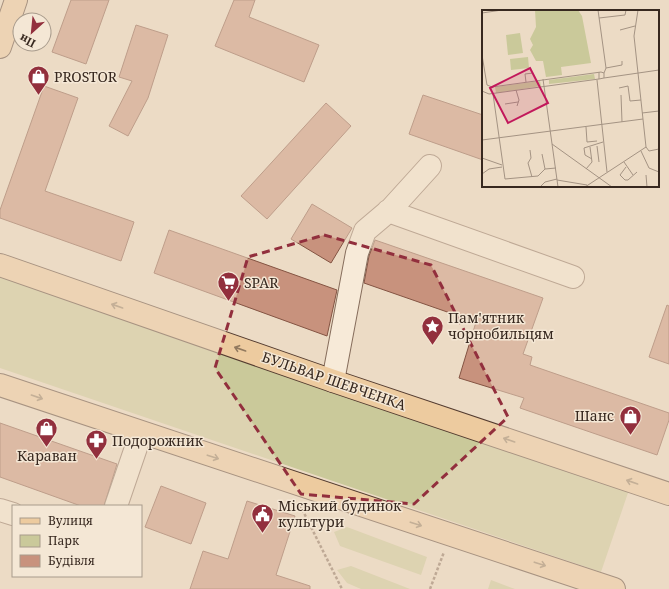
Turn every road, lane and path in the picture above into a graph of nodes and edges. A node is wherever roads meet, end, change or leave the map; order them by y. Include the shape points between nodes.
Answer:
1 (16, 0) edge
2 (0, 47) edge
3 (430, 166) dead end
4 (388, 211) junction
5 (0, 265) edge
6 (573, 277) dead end
7 (332, 381) junction
8 (0, 385) edge
9 (141, 433) junction
10 (289, 482) junction
11 (669, 494) edge
12 (116, 505) edge
13 (0, 510) edge
14 (12, 514) edge
15 (451, 535) junction
16 (342, 589) edge
17 (430, 589) edge
18 (614, 589) edge

1 - 2 main road
3 - 4 lane
4 - 6 lane
4 - 7 lane via 365,231 357,253
7 -> 5 main road, БУЛЬВАР ШЕВЧЕНКА
11 -> 7 main road, БУЛЬВАР ШЕВЧЕНКА
8 -> 9 main road
9 -> 10 main road
9 - 12 lane
10 -> 15 main road
10 - 16 path
13 - 14 lane
15 - 17 path
15 -> 18 main road

